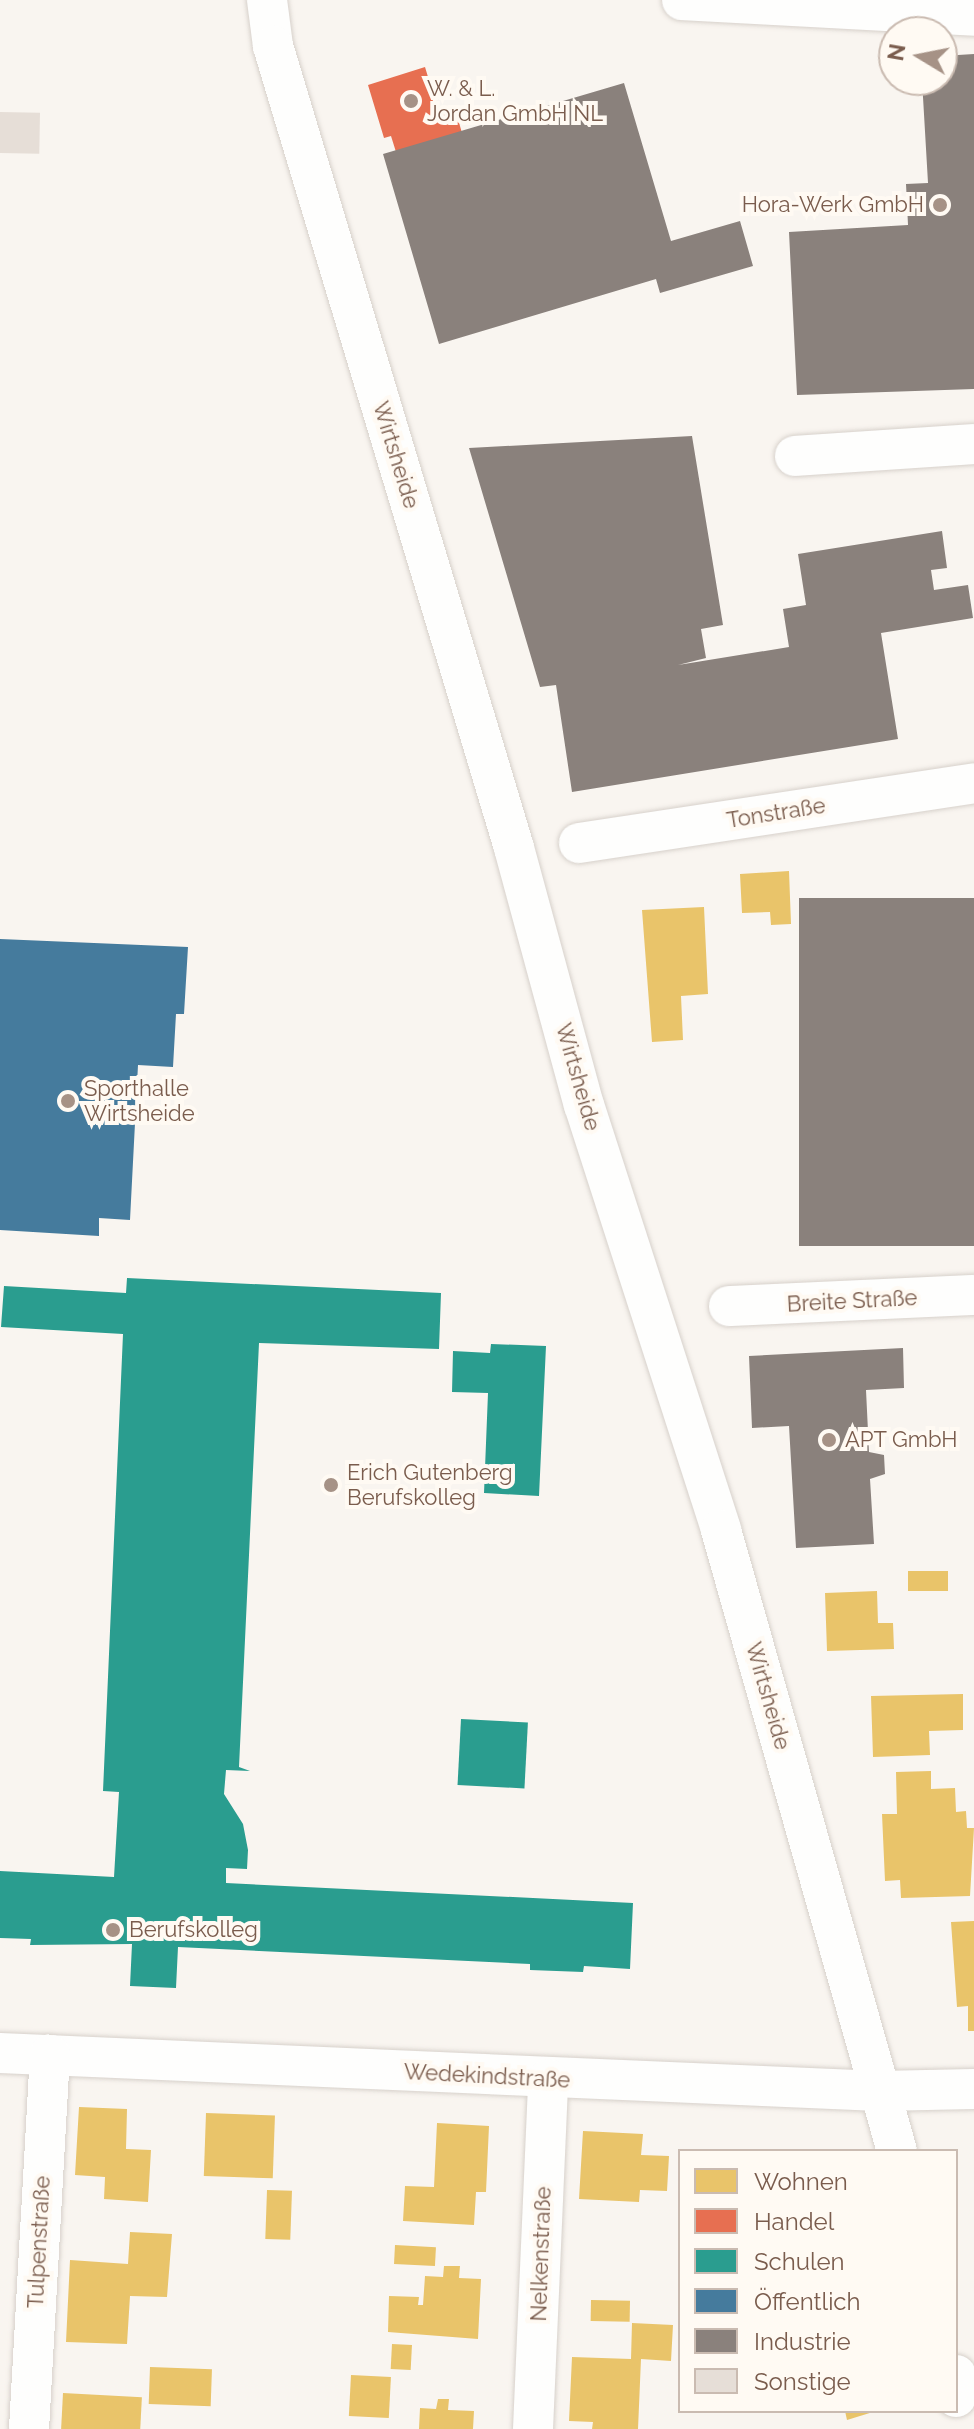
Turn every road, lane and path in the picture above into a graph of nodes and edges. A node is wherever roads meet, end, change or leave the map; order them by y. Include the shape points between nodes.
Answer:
1 (267, 0) edge
2 (682, 0) edge
3 (974, 16) edge
4 (974, 444) edge
5 (795, 456) dead end
6 (974, 783) edge
7 (579, 843) dead end
8 (974, 1295) edge
9 (729, 1306) dead end
10 (0, 2053) edge
11 (50, 2055) junction
12 (548, 2079) junction
13 (974, 2089) edge
14 (879, 2091) junction
15 (896, 2149) edge
16 (29, 2429) edge
17 (533, 2429) edge

1 - 14 street, Wirtsheide via 273,46 514,848 584,1105 721,1530
2 - 3 street
4 - 5 street
6 - 7 street, Tonstraße
8 - 9 street, Breite Straße
10 - 11 street, Wedekindstraße
11 - 12 street, Wedekindstraße
11 - 16 street, Tulpenstraße
12 - 14 street, Wedekindstraße
12 - 17 street, Nelkenstraße
13 - 14 street, Wedekindstraße
14 - 15 street, Wirtsheide

